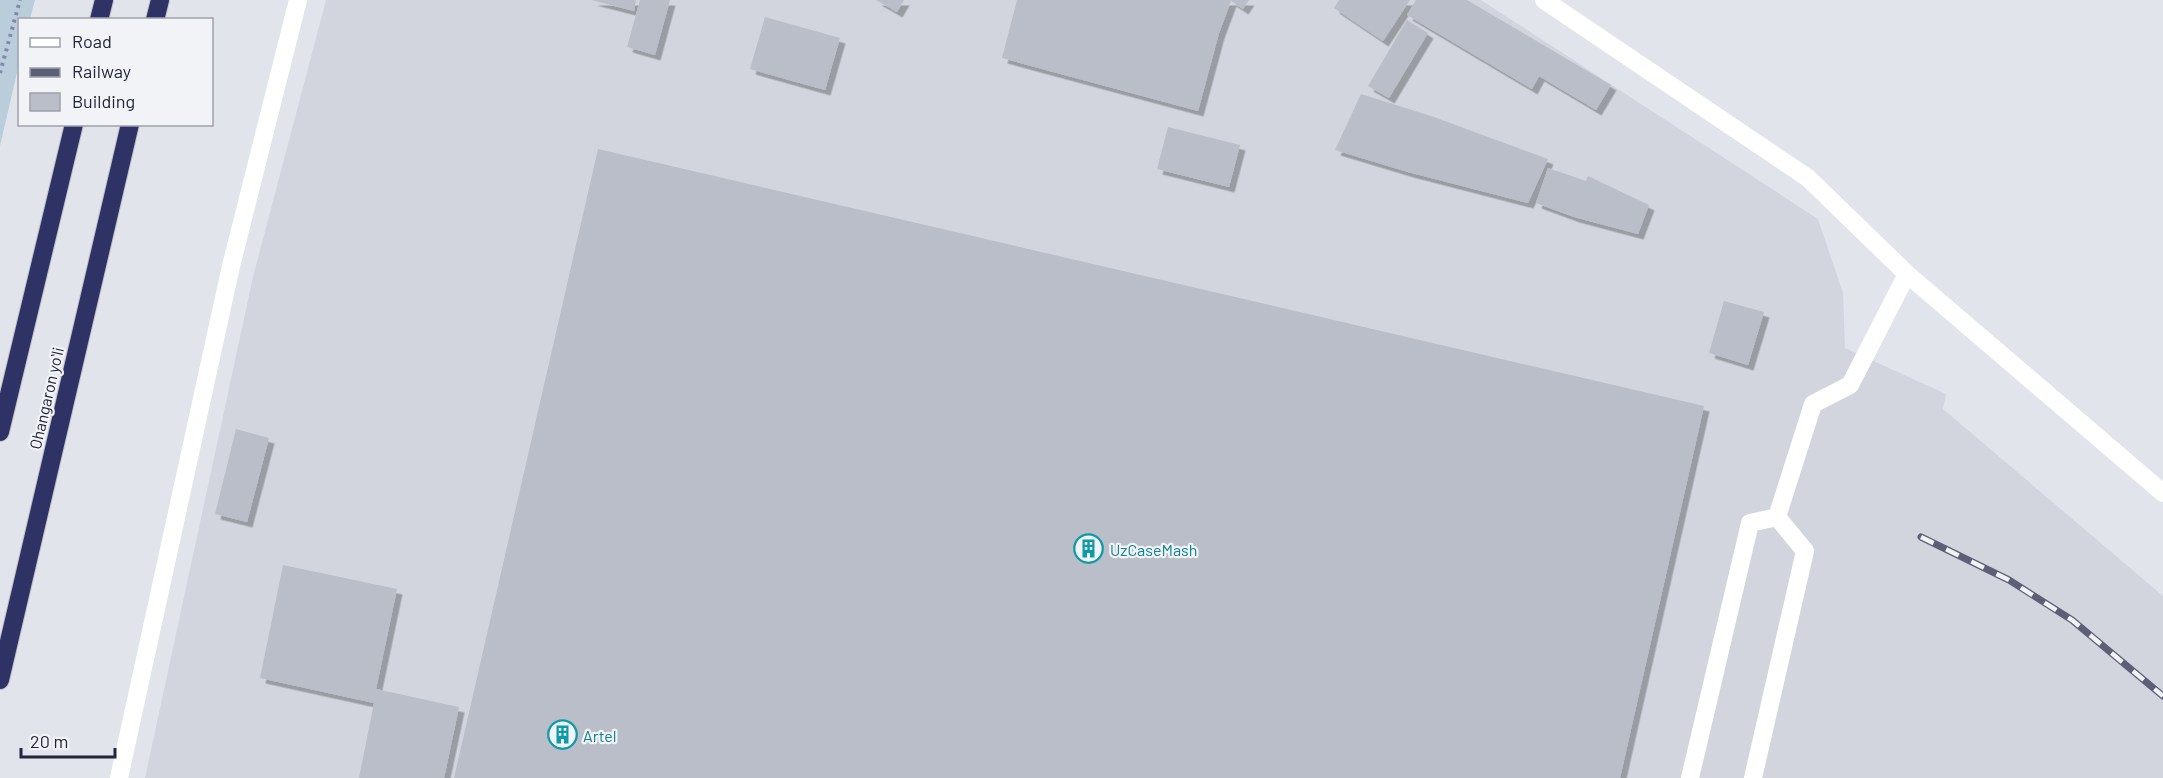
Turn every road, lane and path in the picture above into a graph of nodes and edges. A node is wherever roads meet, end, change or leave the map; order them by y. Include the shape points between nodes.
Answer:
1 (20, 0) edge
2 (104, 0) edge
3 (160, 0) edge
4 (297, 0) edge
5 (1544, 0) edge
6 (100, 18) edge
7 (156, 18) edge
8 (0, 73) edge
9 (74, 126) edge
10 (130, 126) edge
11 (1906, 274) junction
12 (0, 432) edge
13 (2163, 493) edge
14 (1777, 517) junction
15 (0, 680) edge
16 (118, 778) edge
17 (1690, 778) edge
18 (1753, 778) edge

1 - 8 path
2 - 6 highway
3 - 7 highway
4 - 16 street via 229,278
5 - 11 street via 1808,178
9 - 12 highway
10 - 15 highway, Ohangaron yoʻli
11 - 13 street
11 - 14 street via 1850,385 1813,405
14 - 17 street via 1750,523
14 - 18 street via 1805,550

